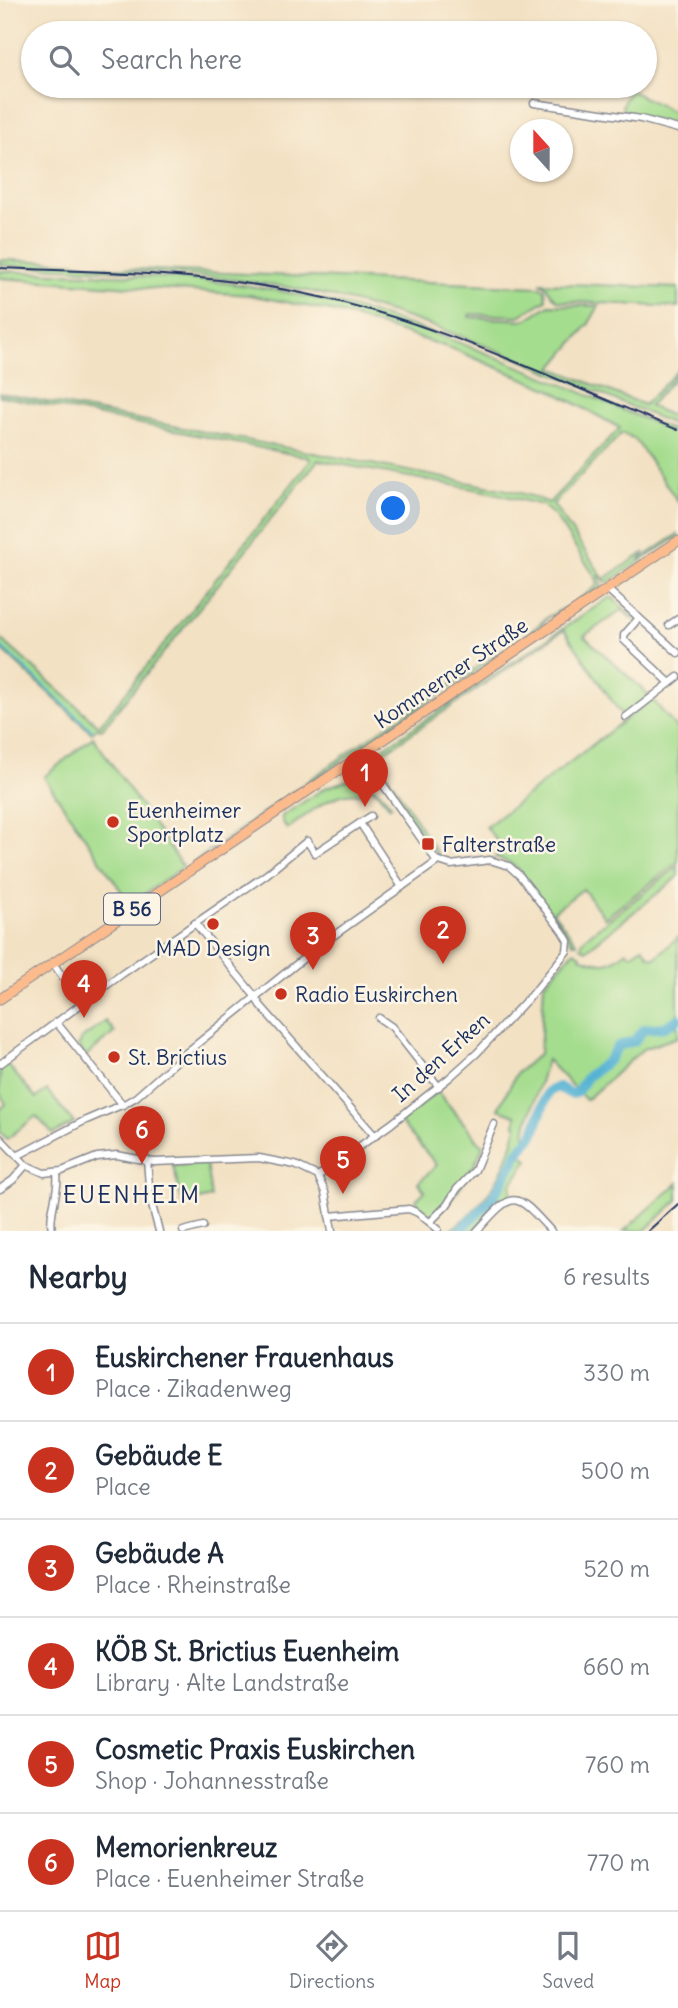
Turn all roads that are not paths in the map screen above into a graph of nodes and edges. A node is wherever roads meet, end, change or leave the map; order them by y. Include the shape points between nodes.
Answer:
1 (534, 103) dead end
2 (678, 129) edge
3 (678, 541) edge
4 (607, 589) junction
5 (639, 618) junction
6 (678, 620) edge
7 (669, 625) dead end
8 (678, 653) edge
9 (678, 677) edge
10 (670, 683) junction
11 (626, 717) dead end
12 (368, 749) junction
13 (355, 758) junction
14 (382, 783) junction
15 (371, 816) dead end
16 (360, 823) junction
17 (438, 861) junction
18 (402, 887) junction
19 (195, 923) junction
20 (53, 962) junction
21 (256, 998) junction
22 (0, 999) edge
23 (82, 1004) junction
24 (379, 1018) dead end
25 (56, 1022) junction
26 (0, 1064) edge
27 (439, 1087) junction
28 (123, 1105) junction
29 (495, 1124) dead end
30 (490, 1134) junction
31 (375, 1136) junction
32 (498, 1137) dead end
33 (0, 1138) edge
34 (18, 1156) junction
35 (147, 1160) junction
36 (26, 1165) junction
37 (57, 1172) junction
38 (318, 1176) junction
39 (0, 1189) edge
40 (329, 1216) junction
41 (430, 1222) junction
42 (202, 1226) dead end
43 (439, 1230) edge
44 (51, 1231) edge
45 (159, 1231) edge
46 (183, 1231) edge
47 (332, 1231) edge
48 (477, 1231) edge
49 (551, 1231) edge

1 - 2 street
3 - 4 main road, Kommerner Straße / B 56
4 - 5 street
4 - 12 main road, Kommerner Straße / B 56
5 - 8 street
5 - 10 street via 624,640
6 - 7 street
9 - 10 street
10 - 11 street
12 - 13 main road, Kommerner Straße / B 56
12 - 14 street
13 - 14 street
13 - 20 main road, Kommerner Straße / B 56
14 - 17 street
15 - 16 street
16 - 18 street
16 - 19 street via 316,853 307,841
17 - 18 street
17 - 27 street, In den Erken via 451,865 491,860 509,866 562,931 568,946 535,991
18 - 21 street
19 - 21 street
19 - 23 street
20 - 22 main road, Kommerner Straße / B 56
20 - 23 street
21 - 28 street
21 - 31 street
23 - 25 street
24 - 27 street via 392,1027
25 - 26 street
25 - 28 street
27 - 31 street, In den Erken
28 - 34 street
29 - 30 street
30 - 32 street
30 - 41 street via 475,1170
31 - 38 street, In den Erken
33 - 34 street
34 - 36 street
35 - 37 street via 103,1156
35 - 38 street via 259,1157
35 - 45 street
36 - 37 street via 44,1173
36 - 39 street
37 - 44 street
38 - 40 street
40 - 41 street via 409,1209
40 - 47 street
41 - 43 street
42 - 46 street
48 - 49 street via 501,1204 513,1199 525,1203

